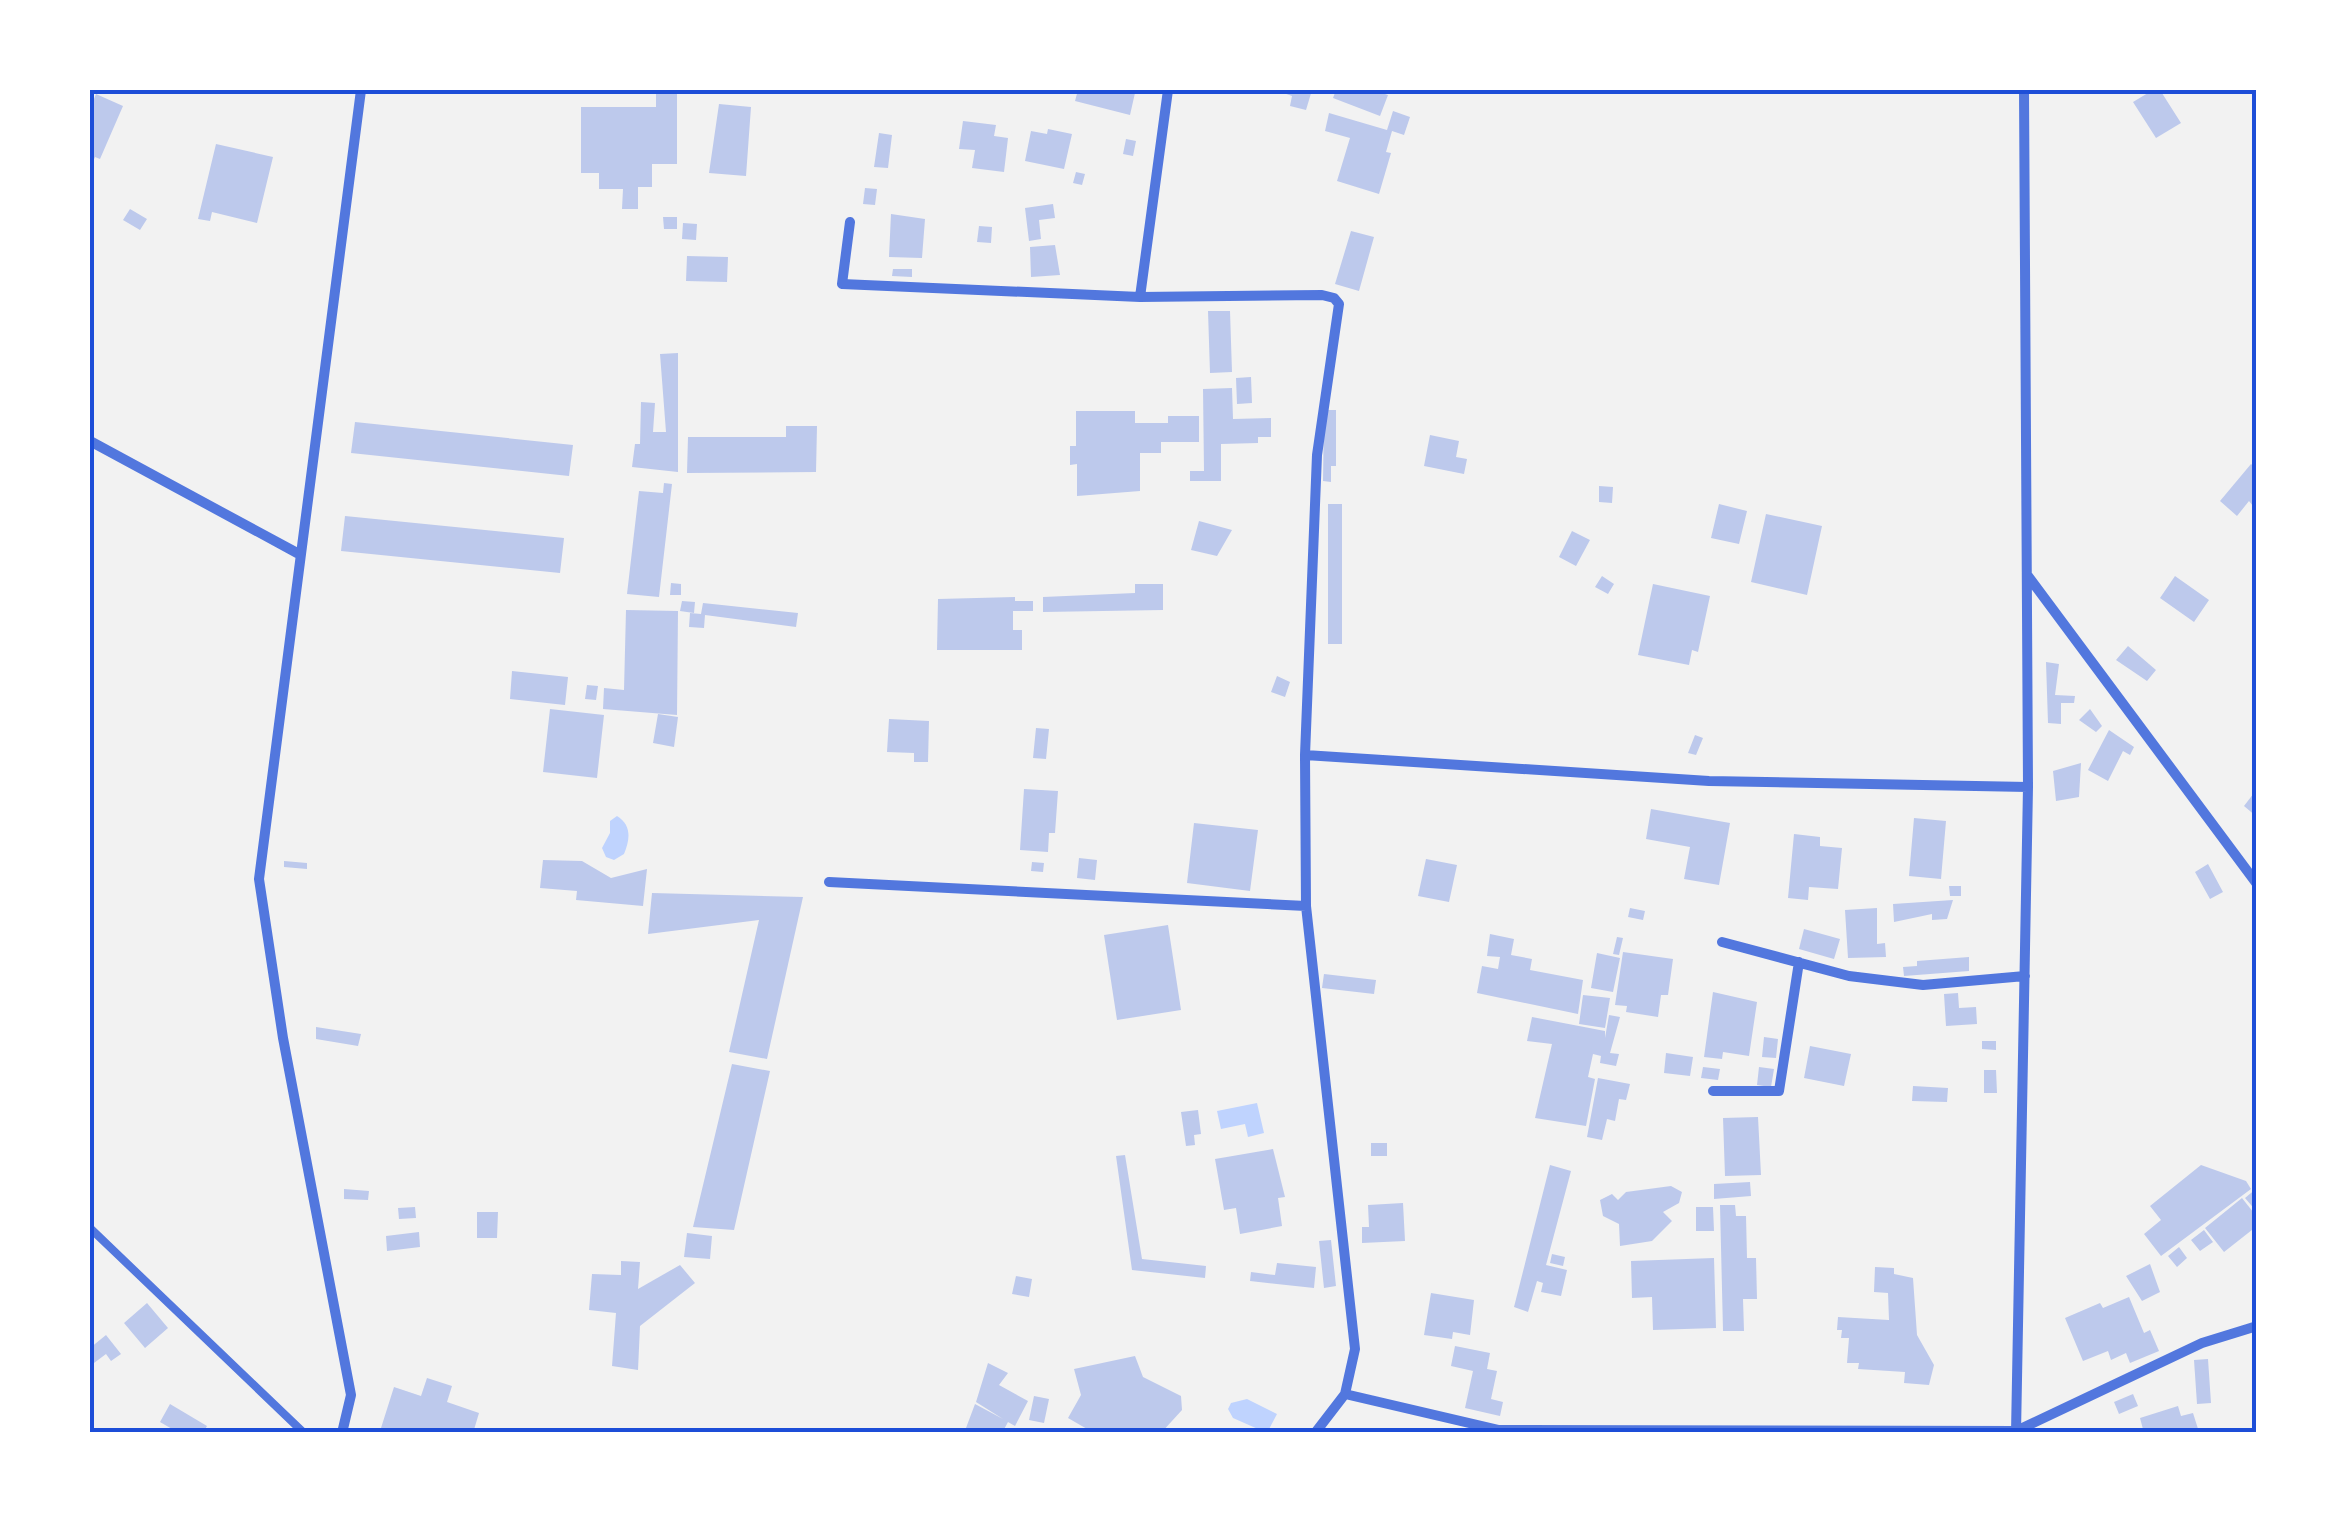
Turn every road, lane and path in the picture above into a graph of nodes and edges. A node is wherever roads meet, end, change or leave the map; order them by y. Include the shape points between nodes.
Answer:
1 (360, 90) edge
2 (1168, 90) edge
3 (2023, 90) edge
4 (850, 222) dead end
5 (1140, 297) junction
6 (90, 442) edge
7 (299, 554) junction
8 (2027, 575) junction
9 (1305, 756) junction
10 (2028, 787) junction
11 (829, 882) dead end
12 (2257, 884) edge
13 (1306, 906) junction
14 (1722, 942) dead end
15 (1798, 962) junction
16 (2024, 976) junction
17 (1713, 1091) dead end
18 (90, 1228) edge
19 (2257, 1326) edge
20 (1345, 1394) junction
21 (345, 1432) edge
22 (1583, 1432) edge
23 (2016, 1432) edge
24 (304, 1433) edge
25 (1315, 1433) edge

1 - 7 street
2 - 5 street
3 - 8 street
4 - 5 street via 842,284
5 - 9 street via 1322,296 1339,304 1317,455
6 - 7 street
7 - 21 street via 259,880 351,1395
8 - 10 street
8 - 12 street
9 - 10 street via 1709,781
9 - 13 street
10 - 16 street
11 - 13 street
13 - 20 street via 1355,1349
14 - 15 street
15 - 16 street via 1923,985
15 - 17 street via 1779,1091
16 - 23 street
18 - 24 lane
19 - 23 street via 2202,1344
20 - 22 street via 1499,1430
20 - 25 street
22 - 23 street

